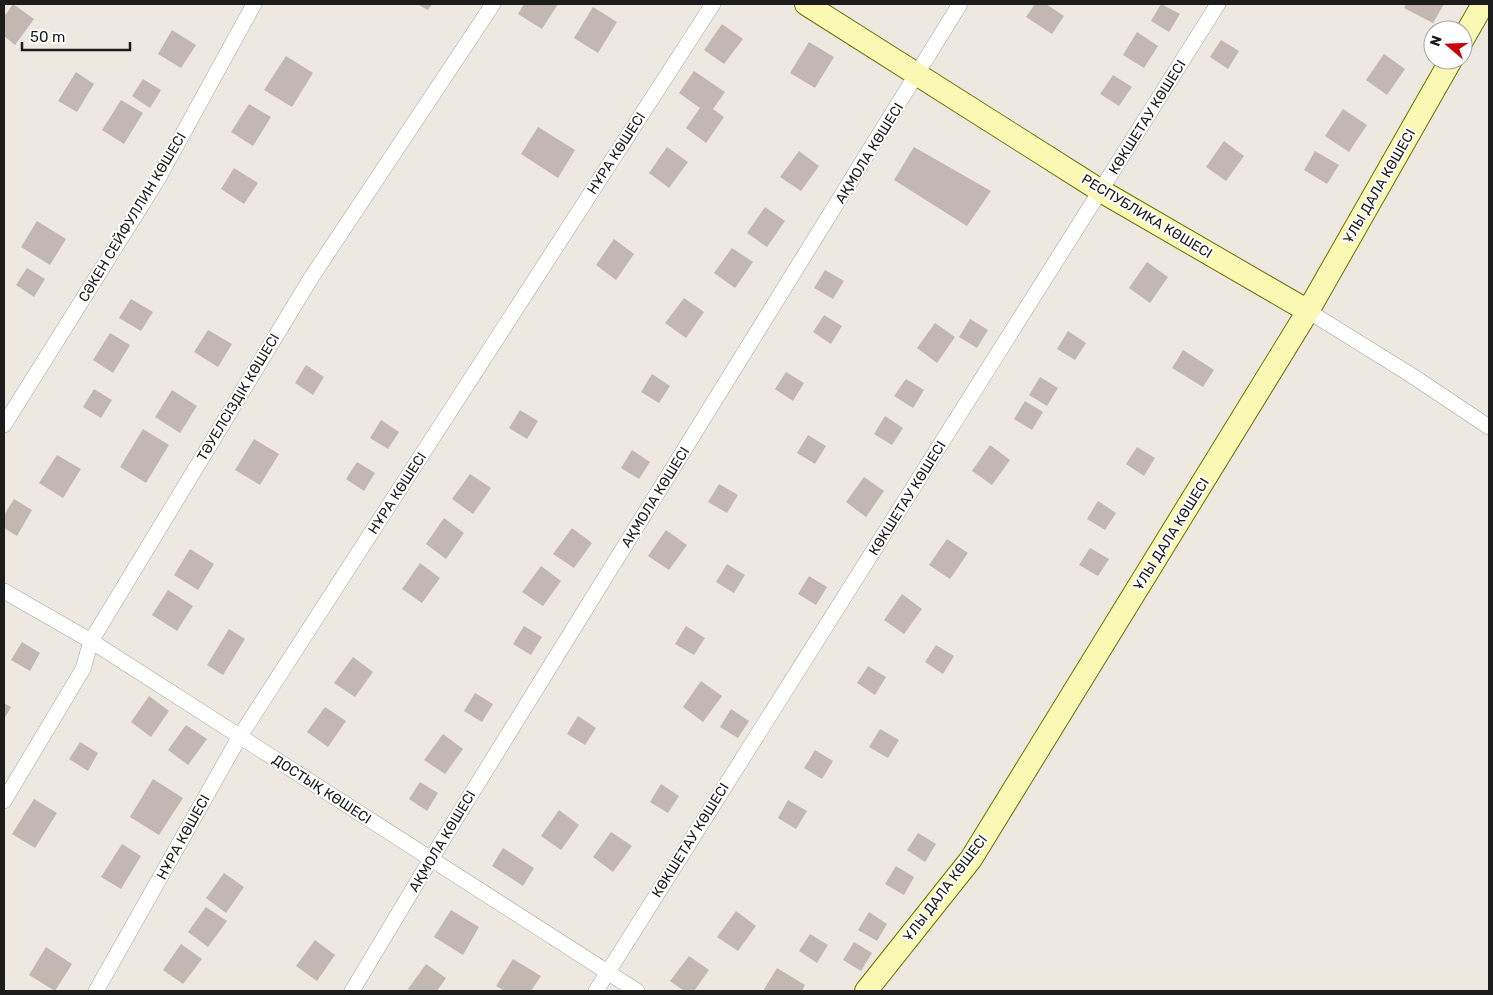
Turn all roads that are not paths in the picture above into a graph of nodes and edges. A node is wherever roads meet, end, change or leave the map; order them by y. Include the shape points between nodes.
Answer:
1 (254, 4) edge
2 (493, 4) edge
3 (712, 4) edge
4 (806, 4) edge
5 (960, 4) edge
6 (1218, 4) edge
7 (1483, 4) edge
8 (1473, 22) edge
9 (1445, 70) edge
10 (917, 74) junction
11 (1101, 191) junction
12 (1308, 311) junction
13 (4, 426) edge
14 (1489, 427) edge
15 (4, 591) edge
16 (91, 640) junction
17 (240, 736) junction
18 (4, 801) edge
19 (431, 859) junction
20 (607, 971) junction
21 (96, 991) edge
22 (352, 991) edge
23 (596, 991) edge
24 (637, 991) edge
25 (866, 991) edge

1 - 13 street, СӘКЕН СЕЙФУЛЛИН КӨШЕСІ via 158,179
2 - 16 street, ТӘУЕЛСІЗДІК КӨШЕСІ via 311,278
3 - 17 street, НҰРА КӨШЕСІ
4 - 10 street, РЕСПУБЛИКА КӨШЕСІ
5 - 10 street, АҚМОЛА КӨШЕСІ
6 - 11 street, КӨКШЕТАУ КӨШЕСІ
7 - 8 street
9 - 12 street, ҰЛЫ ДАЛА КӨШЕСІ
10 - 11 street, РЕСПУБЛИКА КӨШЕСІ
10 - 19 street, АҚМОЛА КӨШЕСІ
11 - 12 street, РЕСПУБЛИКА КӨШЕСІ
11 - 20 street, КӨКШЕТАУ КӨШЕСІ
12 - 14 street, РЕСПУБЛИКА КӨШЕСІ
12 - 25 street, ҰЛЫ ДАЛА КӨШЕСІ via 971,859
15 - 16 street, ДОСТЫҚ КӨШЕСІ
16 - 17 street, ДОСТЫҚ КӨШЕСІ
16 - 18 street, ТӘУЕЛСІЗДІК КӨШЕСІ via 83,669
17 - 19 street, ДОСТЫҚ КӨШЕСІ
17 - 21 street, НҰРА КӨШЕСІ
19 - 20 street, ДОСТЫҚ КӨШЕСІ
19 - 22 street, АҚМОЛА КӨШЕСІ
20 - 23 street, КӨКШЕТАУ КӨШЕСІ
20 - 24 street, ДОСТЫҚ КӨШЕСІ

